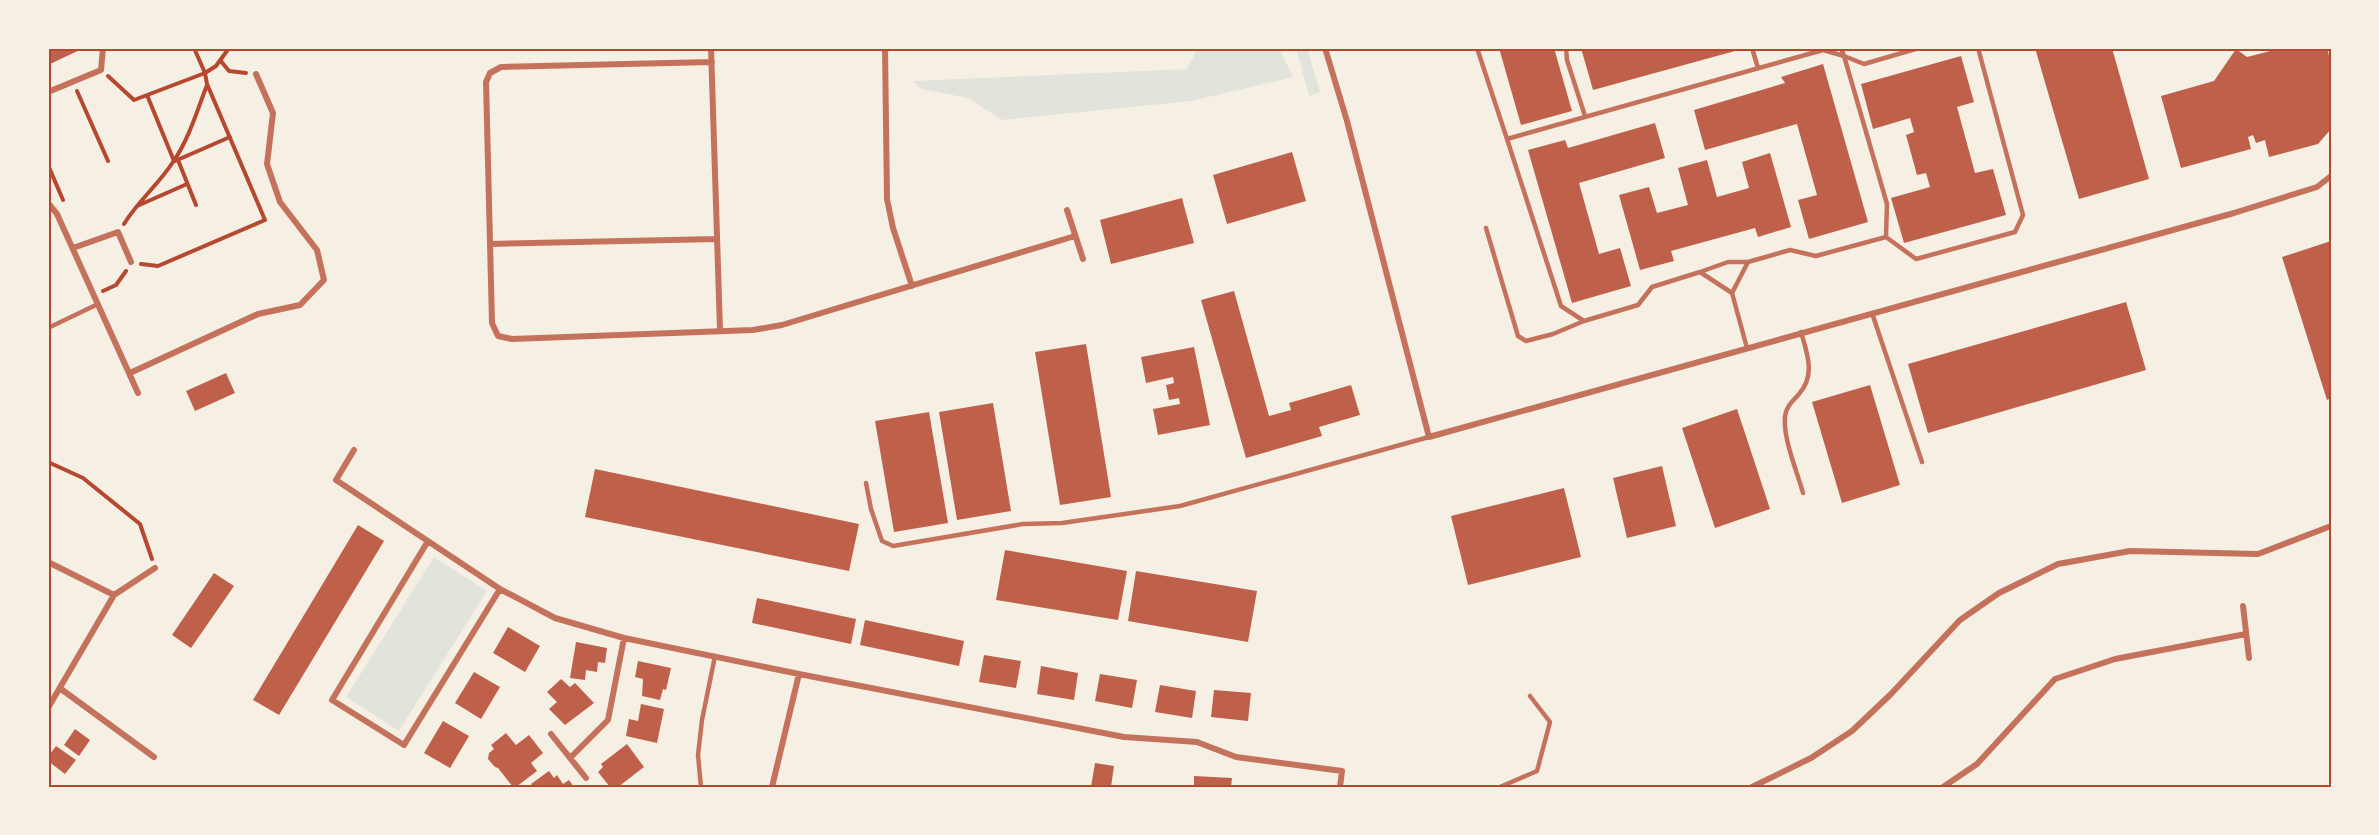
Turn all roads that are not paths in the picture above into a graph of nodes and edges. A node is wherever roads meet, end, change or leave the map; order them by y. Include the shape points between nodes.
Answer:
1 (103, 48) edge
2 (711, 48) edge
3 (885, 48) edge
4 (1325, 48) edge
5 (1477, 48) edge
6 (1566, 48) edge
7 (1752, 48) edge
8 (1841, 48) edge
9 (1919, 48) edge
10 (1978, 48) edge
11 (1844, 56) junction
12 (712, 62) junction
13 (1758, 68) junction
14 (256, 74) road end
15 (48, 92) edge
16 (1585, 116) junction
17 (1507, 139) junction
18 (2331, 176) edge
19 (48, 203) edge
20 (1067, 210) dead end
21 (1486, 228) dead end
22 (1075, 236) junction
23 (1886, 237) junction
24 (717, 239) junction
25 (490, 244) junction
26 (73, 248) junction
27 (1083, 259) dead end
28 (131, 262) road end
29 (1748, 262) junction
30 (1700, 272) junction
31 (912, 286) junction
32 (1732, 293) junction
33 (98, 304) junction
34 (1872, 313) junction
35 (1584, 321) junction
36 (48, 328) edge
37 (720, 330) junction
38 (1801, 332) junction
39 (1747, 348) junction
40 (130, 373) junction
41 (138, 393) dead end
42 (1429, 437) junction
43 (354, 450) dead end
44 (1923, 462) dead end
45 (866, 483) dead end
46 (1803, 493) dead end
47 (2331, 526) edge
48 (428, 542) junction
49 (48, 562) edge
50 (155, 568) road end
51 (500, 589) junction
52 (114, 596) junction
53 (2243, 606) dead end
54 (2246, 634) junction
55 (624, 638) junction
56 (715, 656) junction
57 (2249, 658) dead end
58 (799, 674) junction
59 (61, 689) junction
60 (1530, 696) dead end
61 (48, 708) edge
62 (551, 734) dead end
63 (154, 757) dead end
64 (571, 757) junction
65 (586, 778) dead end
66 (1761, 786) edge
67 (701, 787) edge
68 (772, 787) edge
69 (1340, 787) edge
70 (1500, 787) edge
71 (1752, 787) edge
72 (1943, 787) edge

1 - 15 street via 102,70
2 - 12 street
3 - 31 street via 887,199
4 - 42 street
5 - 17 lane
6 - 16 lane
7 - 13 lane
8 - 11 lane
9 - 11 lane via 1864,64
10 - 23 lane via 2023,215 2015,232 1916,259
11 - 13 lane via 1823,50
11 - 23 lane via 1887,204
12 - 24 street
12 - 25 street via 501,67 490,73 486,82
13 - 16 lane
14 - 40 street via 273,114 267,164 280,202 317,250 324,280 300,305 258,314
16 - 17 lane
17 - 35 lane via 1561,306
18 - 34 street via 2317,187 2234,213
19 - 26 street
20 - 22 street
21 - 35 lane via 1518,336 1526,341
22 - 27 street
22 - 31 street
23 - 29 lane via 1816,256 1790,250
24 - 25 street
24 - 37 street
25 - 37 street via 492,322 498,336 512,339
26 - 28 street via 118,232
26 - 33 street
29 - 30 lane via 1728,262
29 - 32 lane
30 - 32 lane
30 - 35 lane via 1652,287 1638,305
31 - 37 street via 782,325
32 - 39 lane
33 - 36 lane
33 - 40 street
34 - 38 street
34 - 44 lane
38 - 39 street
38 - 46 lane via 1810,370 1785,415 1785,431
39 - 42 street
40 - 41 street
42 - 45 lane via 1180,506 1062,523 1023,524 893,546 882,541
43 - 48 street via 336,480
47 - 66 street via 2258,554 2130,551 2058,564 1999,593 1960,620 1852,731
48 - 51 street
48 - 51 street via 333,700 404,745
49 - 52 street
50 - 52 street
51 - 55 street via 555,618
52 - 59 street
53 - 54 street
54 - 57 street
54 - 72 street via 2115,659 2055,679 1977,764
55 - 56 street
55 - 64 street via 608,720
56 - 58 street
56 - 67 lane via 698,755
58 - 68 street
58 - 69 street via 1124,736 1197,742 1236,757 1342,771
59 - 61 street
59 - 63 street
60 - 70 lane via 1550,722 1537,771
62 - 64 street
64 - 65 street
66 - 71 street

